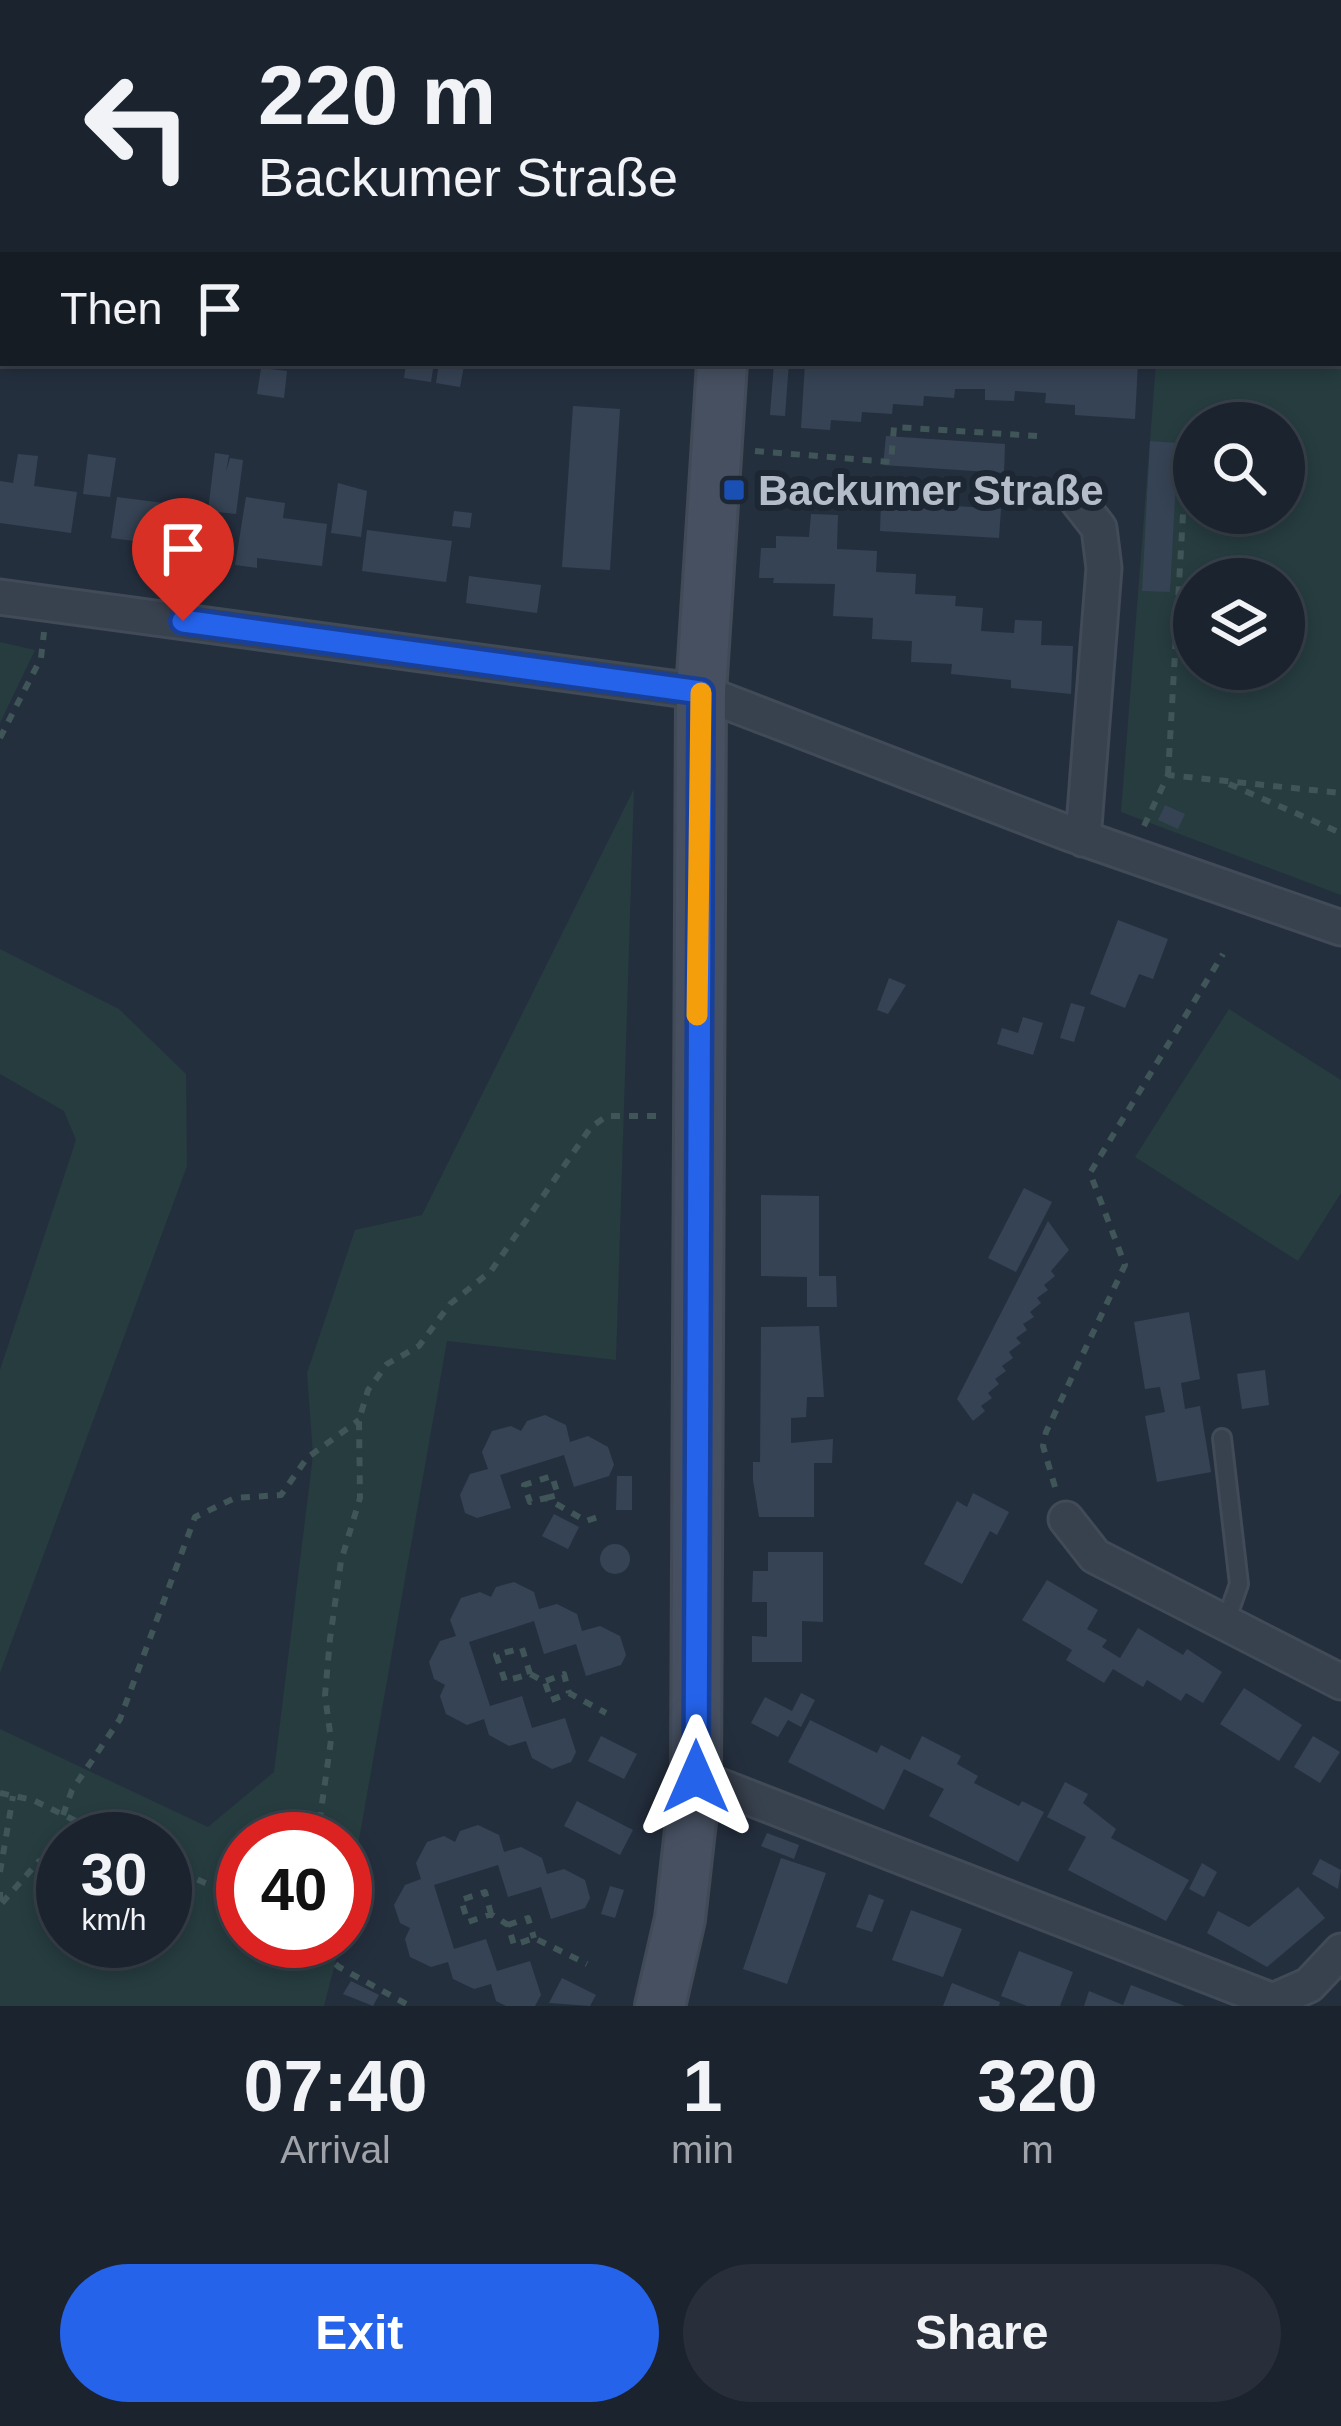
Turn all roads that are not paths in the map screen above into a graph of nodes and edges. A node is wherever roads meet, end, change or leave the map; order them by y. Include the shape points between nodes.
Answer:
1 (722, 366) edge
2 (1078, 500) dead end
3 (0, 597) edge
4 (701, 692) junction
5 (1083, 838) junction
6 (1341, 928) edge
7 (1222, 1438) dead end
8 (1066, 1519) road end
9 (1226, 1621) junction
10 (1341, 1682) edge
11 (696, 1777) junction
12 (1341, 1951) edge
13 (660, 2006) edge

1 - 4 street
2 - 5 street via 1099,528 1104,568
3 - 4 street
4 - 5 street
4 - 11 street
5 - 6 street
7 - 9 lane via 1239,1584
8 - 9 street via 1095,1556
9 - 10 street
11 - 12 street via 1273,2002 1309,1985
11 - 13 street via 680,1919

